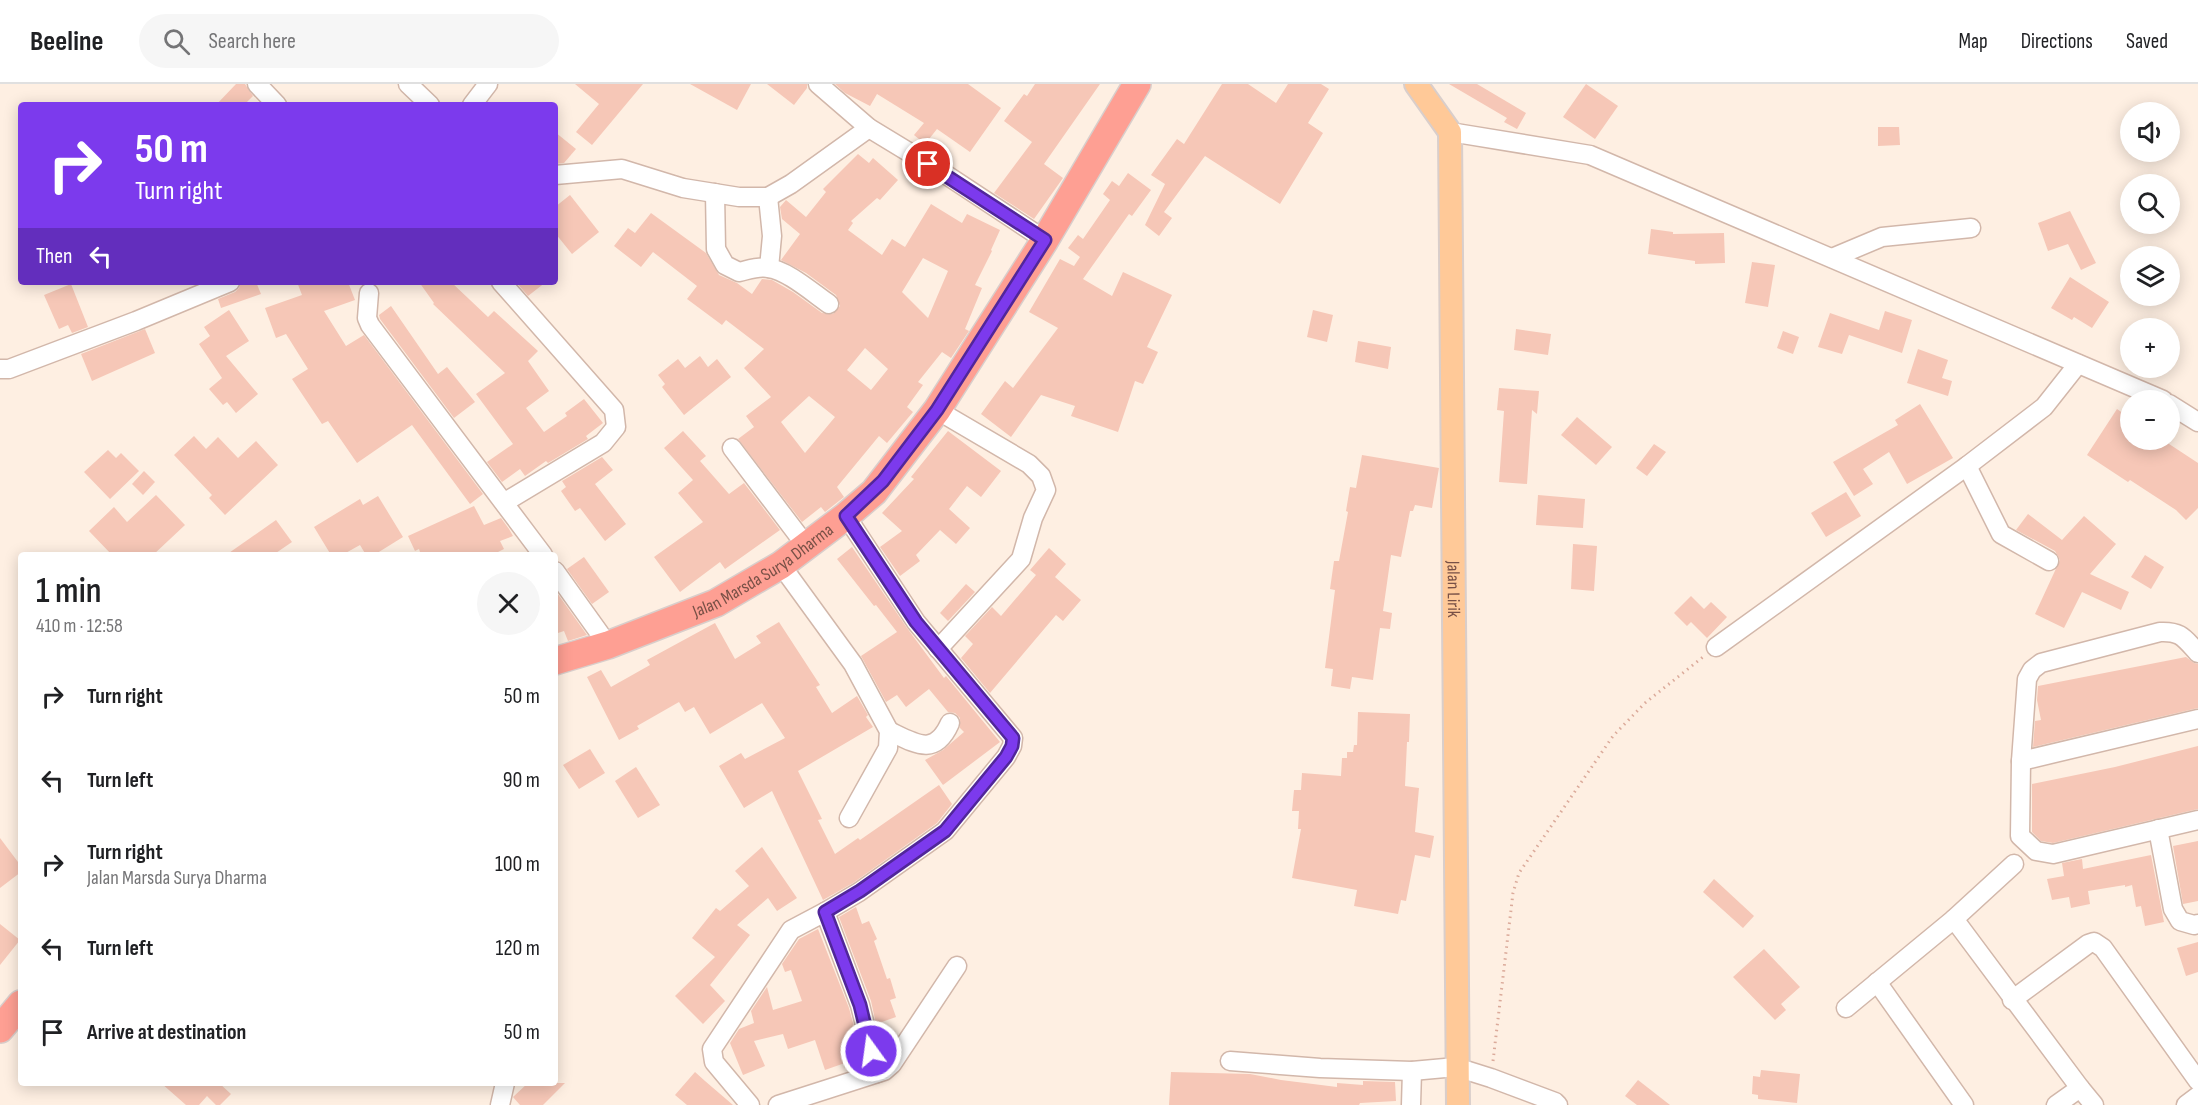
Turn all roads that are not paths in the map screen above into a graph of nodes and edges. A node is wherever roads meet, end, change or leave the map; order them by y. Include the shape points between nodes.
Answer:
1 (257, 84) edge
2 (408, 84) edge
3 (488, 84) edge
4 (818, 84) edge
5 (1137, 84) edge
6 (1416, 84) edge
7 (274, 102) edge
8 (427, 102) edge
9 (474, 102) edge
10 (869, 128) junction
11 (1449, 132) junction
12 (558, 175) edge
13 (715, 193) junction
14 (768, 197) junction
15 (1971, 228) dead end
16 (1045, 240) junction
17 (1832, 258) junction
18 (769, 268) junction
19 (223, 285) edge
20 (504, 285) edge
21 (369, 293) dead end
22 (829, 304) dead end
23 (2078, 364) junction
24 (0, 369) edge
25 (2139, 390) edge
26 (937, 410) junction
27 (2180, 411) edge
28 (2198, 422) edge
29 (732, 448) dead end
30 (1967, 466) junction
31 (505, 502) junction
32 (846, 516) junction
33 (807, 547) junction
34 (541, 552) edge
35 (2049, 561) dead end
36 (781, 565) junction
37 (558, 576) edge
38 (608, 645) junction
39 (1716, 647) road end
40 (938, 649) junction
41 (2198, 653) edge
42 (558, 660) edge
43 (2198, 719) edge
44 (950, 723) dead end
45 (889, 731) junction
46 (2021, 761) junction
47 (849, 818) dead end
48 (2198, 820) edge
49 (2158, 829) junction
50 (2014, 864) dead end
51 (825, 912) junction
52 (1954, 920) junction
53 (2198, 924) edge
54 (957, 966) dead end
55 (1877, 982) junction
56 (2012, 1000) junction
57 (18, 1008) edge
58 (1846, 1008) dead end
59 (0, 1029) edge
60 (1230, 1061) dead end
61 (1456, 1067) junction
62 (1412, 1071) junction
63 (877, 1073) junction
64 (2198, 1081) edge
65 (505, 1086) edge
66 (2080, 1088) junction
67 (2198, 1096) edge
68 (500, 1105) edge
69 (750, 1105) edge
70 (778, 1105) edge
71 (1411, 1105) edge
72 (1458, 1105) edge
73 (1558, 1105) edge
74 (1964, 1105) edge
75 (2056, 1105) edge
76 (2094, 1105) edge
77 (2186, 1105) edge

1 - 7 street
2 - 8 street
3 - 9 street
4 - 10 street
5 - 16 highway, Jalan Marsda Surya Dharma
6 - 11 main road
10 - 14 street
10 - 16 street
11 - 17 street via 1590,155
11 - 61 main road, Jalan Lirik
12 - 13 street via 622,169 683,188
13 - 14 street
13 - 18 street via 716,249 725,265 739,272
14 - 18 street via 772,236
15 - 17 street via 1882,237
16 - 26 highway, Jalan Marsda Surya Dharma
17 - 23 street
18 - 22 street
19 - 24 street via 94,337
20 - 31 street via 614,410 616,427 603,443
21 - 31 street via 370,325
23 - 25 street
23 - 30 street via 2044,408
26 - 32 highway, Jalan Marsda Surya Dharma via 874,492
26 - 40 street via 1029,464 1041,476 1046,490 1021,559
27 - 28 street
29 - 33 street
30 - 35 street via 2001,534
30 - 39 street
31 - 34 street
32 - 33 highway, Jalan Marsda Surya Dharma
32 - 40 street
33 - 36 highway, Jalan Marsda Surya Dharma
36 - 38 highway, Jalan Marsda Surya Dharma via 716,603
36 - 45 street via 853,664
37 - 38 street
38 - 42 highway, Jalan Marsda Surya Dharma
40 - 51 street via 1013,738 1012,746 945,831
41 - 46 street via 2174,632 2160,632 2041,663 2027,679
43 - 46 street
44 - 45 street via 934,744 918,745
45 - 47 street via 888,748
46 - 49 street via 2020,836 2036,851 2052,854
48 - 49 street
49 - 53 street via 2173,909 2180,921
50 - 52 street
51 - 63 street via 860,1005
51 - 69 street via 791,930 712,1048 714,1062
52 - 55 street
52 - 56 street
54 - 63 street via 892,1064
55 - 58 street
55 - 74 street
56 - 64 street via 2094,942 2103,948
56 - 66 street
57 - 59 highway
60 - 62 street
61 - 62 street
61 - 72 main road, Jalan Lirik
61 - 73 street
62 - 71 street
63 - 70 street
65 - 68 street
66 - 75 street
66 - 76 street
67 - 77 street

